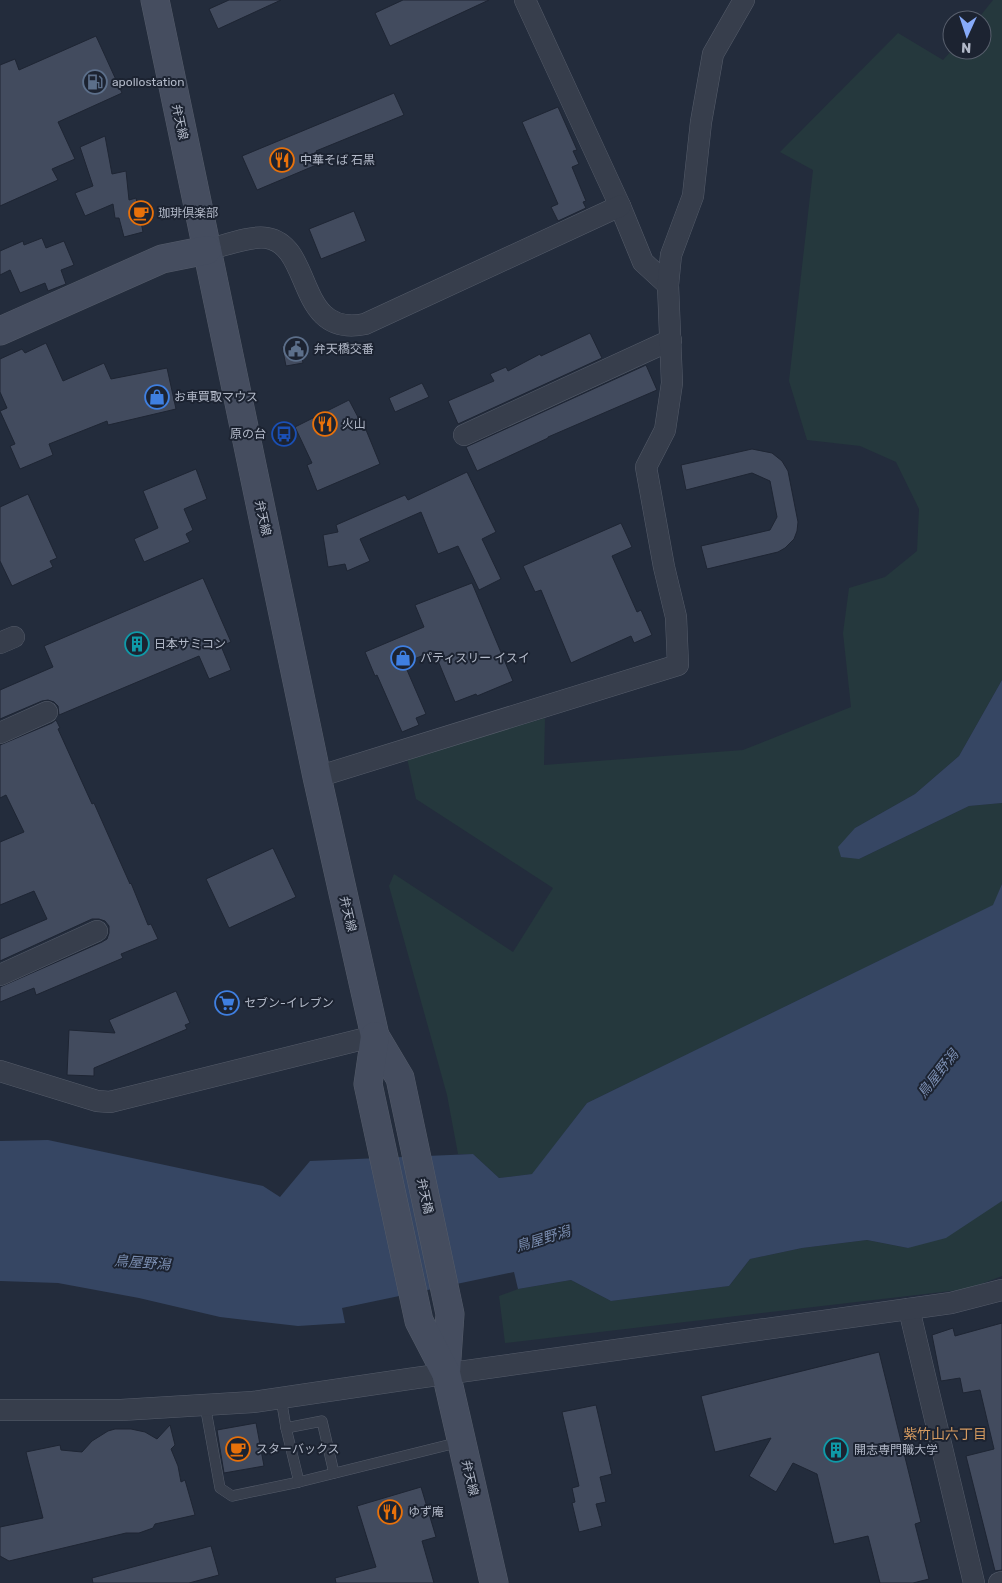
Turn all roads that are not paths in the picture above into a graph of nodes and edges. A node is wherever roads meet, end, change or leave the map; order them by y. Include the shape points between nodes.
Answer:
1 (155, 0) edge
2 (525, 0) edge
3 (744, 0) edge
4 (620, 206) junction
5 (207, 250) junction
6 (668, 285) junction
7 (0, 332) edge
8 (671, 340) junction
9 (464, 435) dead end
10 (47, 712) dead end
11 (0, 733) edge
12 (317, 776) junction
13 (98, 931) dead end
14 (0, 976) edge
15 (374, 1036) junction
16 (0, 1071) edge
17 (1002, 1290) edge
18 (909, 1309) junction
19 (446, 1373) junction
20 (281, 1398) junction
21 (204, 1405) junction
22 (0, 1410) edge
23 (286, 1428) junction
24 (461, 1442) junction
25 (334, 1473) junction
26 (299, 1482) junction
27 (494, 1583) edge
28 (974, 1583) edge

1 - 5 street, 弁天線
2 - 4 street
3 - 6 street via 713,54 693,196 671,255
4 - 5 street via 365,324 352,326 339,325 327,319 318,309 288,250 279,242 258,237
4 - 6 street via 643,262
5 - 7 street via 162,259
5 - 12 street, 弁天線
6 - 8 street
8 - 9 street
8 - 12 street via 672,383 664,430 646,467 676,617 678,665
10 - 11 street
12 - 15 street, 弁天線
13 - 14 street
15 - 16 street via 110,1102 97,1101
15 - 19 street via 368,1084 419,1321
15 - 19 street, 弁天橋 via 400,1078 450,1314
17 - 18 street via 951,1303
18 - 19 street
18 - 28 street
19 - 20 street
19 - 24 street, 弁天線
20 - 21 street
20 - 23 lane
21 - 22 street via 121,1410
21 - 26 lane via 220,1488 232,1496
23 - 25 lane via 322,1421
23 - 26 lane
24 - 25 lane
24 - 27 street, 弁天線
25 - 26 lane

